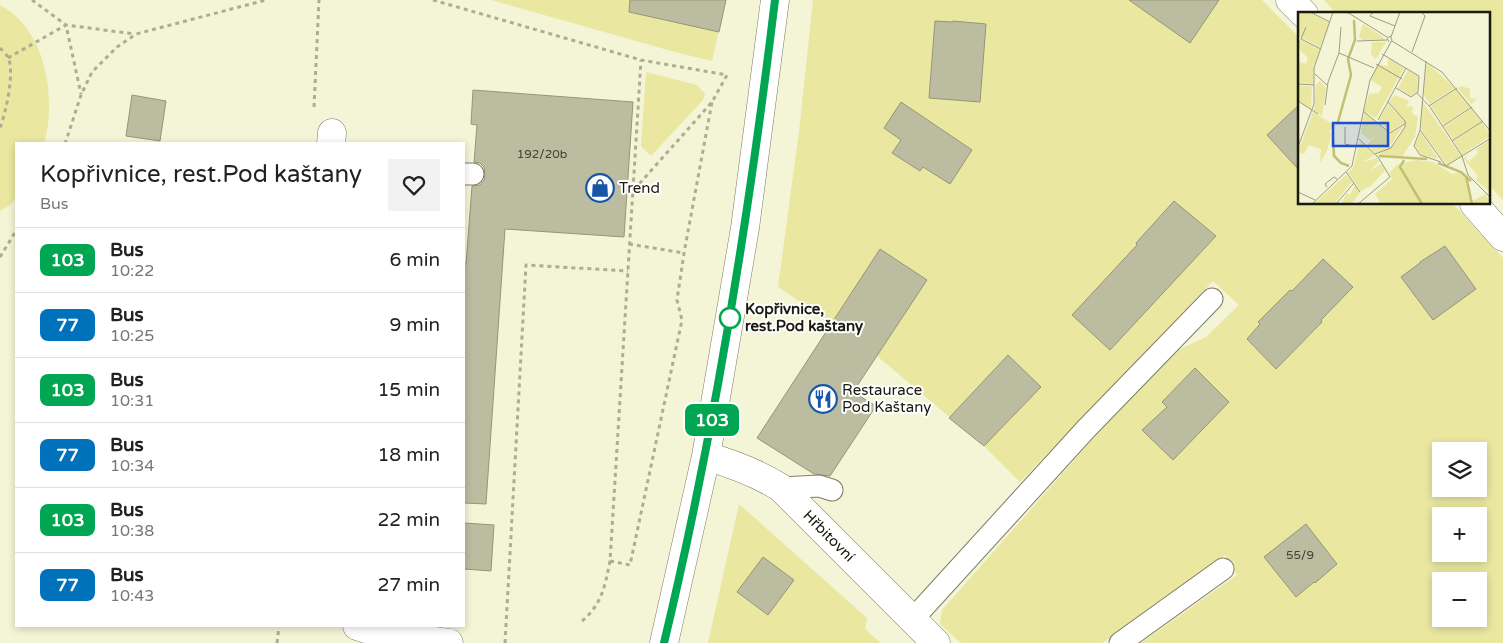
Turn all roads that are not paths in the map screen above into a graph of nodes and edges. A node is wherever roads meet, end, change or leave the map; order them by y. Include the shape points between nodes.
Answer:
1 (775, 0) edge
2 (1290, 0) edge
3 (1302, 12) edge
4 (1475, 205) edge
5 (1503, 237) edge
6 (1212, 299) dead end
7 (706, 456) junction
8 (782, 488) junction
9 (832, 490) dead end
10 (1223, 569) dead end
11 (912, 620) junction
12 (360, 627) edge
13 (449, 643) edge
14 (664, 643) edge
15 (936, 643) edge
16 (1120, 643) edge

1 - 7 street via 745,228
2 - 3 street
4 - 5 street
6 - 11 lane via 1086,429
7 - 8 street, Hřbitovní via 752,472
7 - 14 street
8 - 9 lane via 819,486
8 - 11 street, Hřbitovní
10 - 16 lane
11 - 15 street, Hřbitovní
12 - 13 street via 381,634

